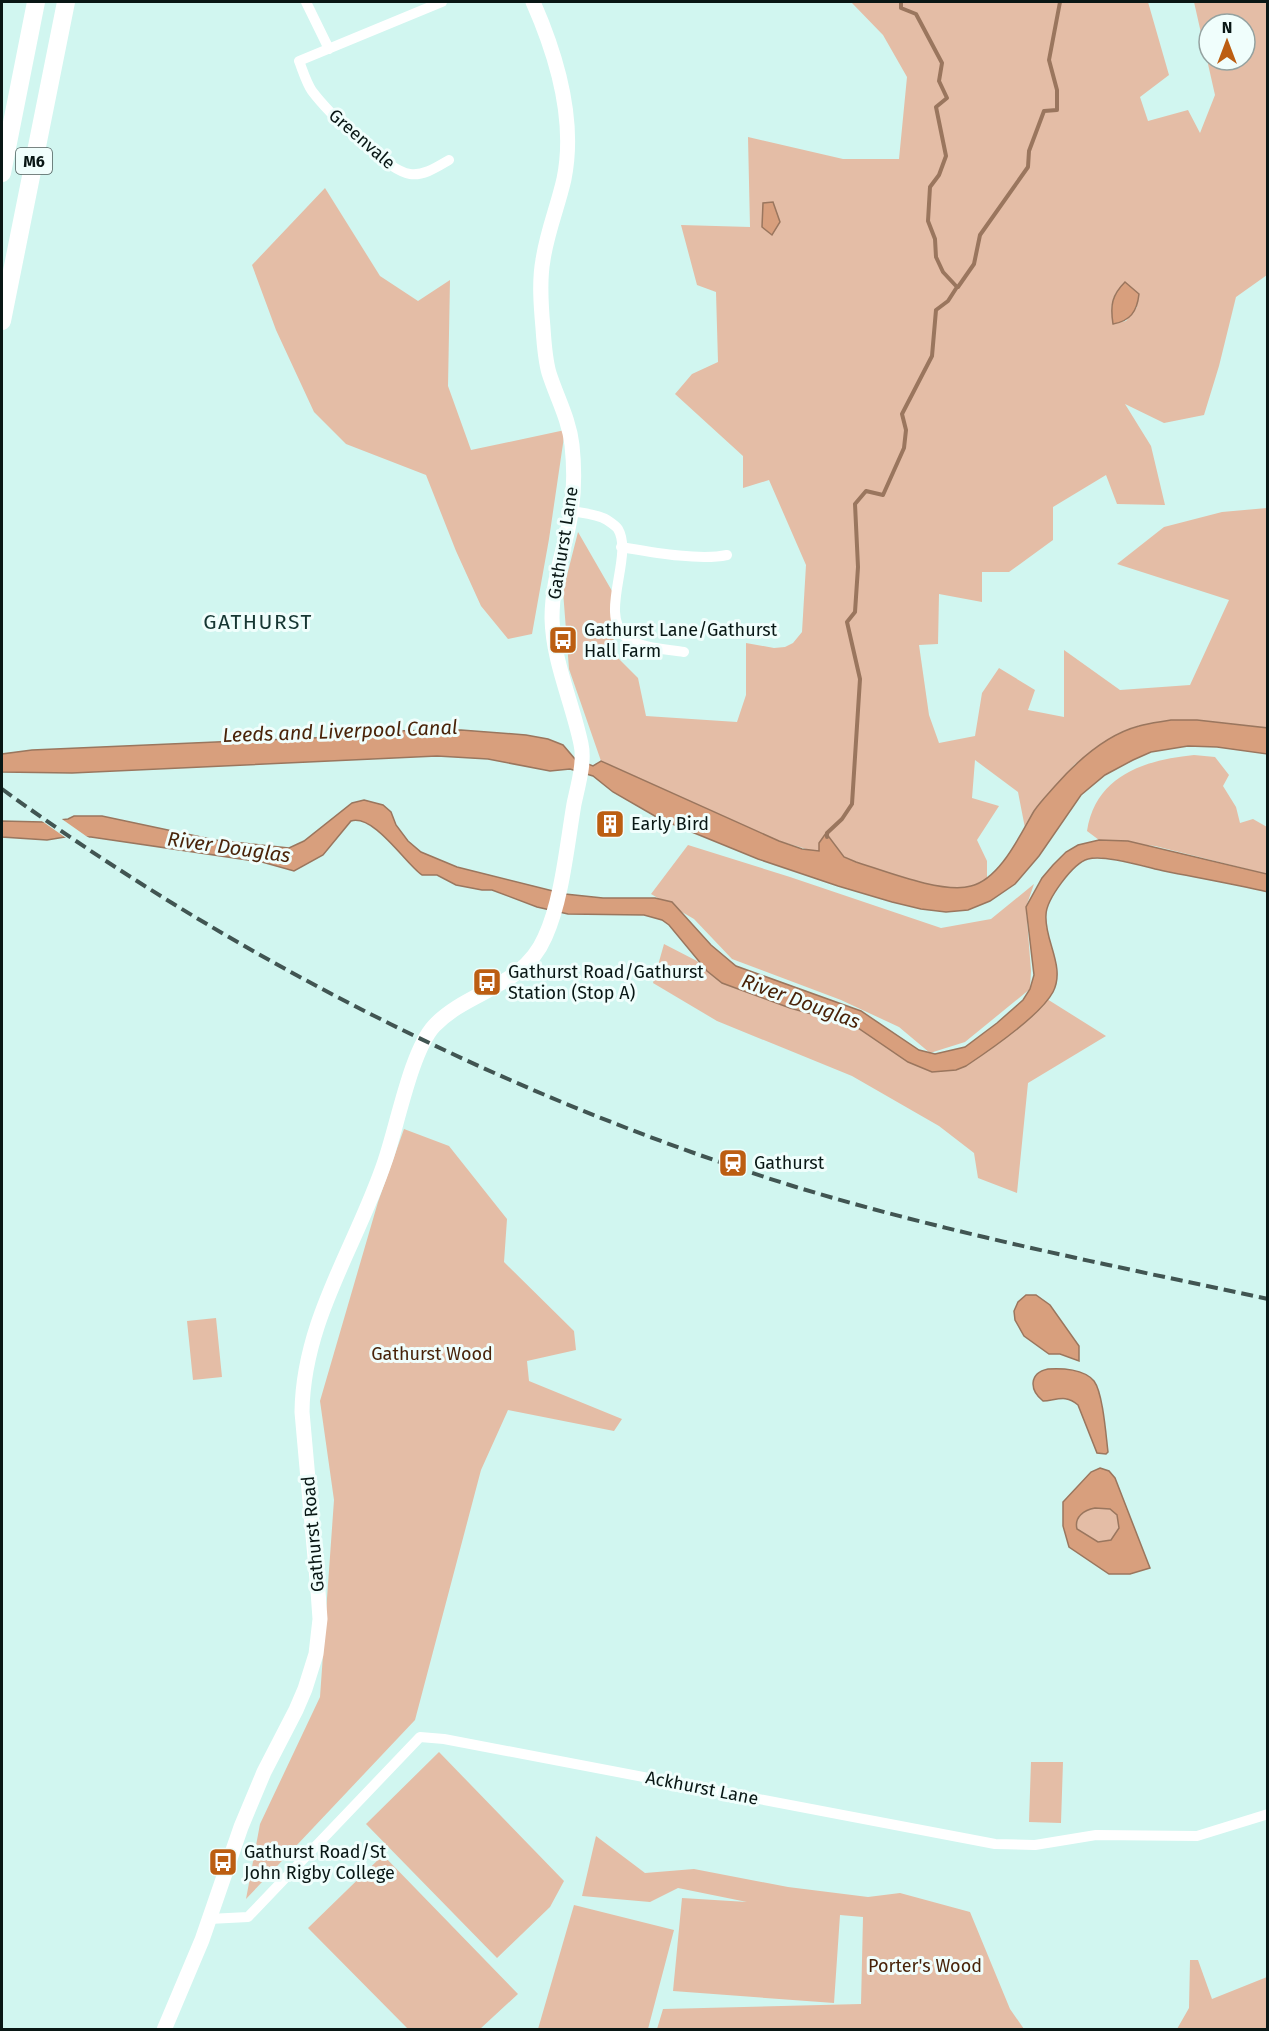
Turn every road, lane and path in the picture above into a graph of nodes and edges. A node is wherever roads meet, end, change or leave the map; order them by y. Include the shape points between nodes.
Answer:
1 (36, 2) edge
2 (66, 2) edge
3 (306, 2) edge
4 (442, 2) edge
5 (533, 2) edge
6 (423, 5) edge
7 (328, 49) junction
8 (448, 160) dead end
9 (2, 173) edge
10 (2, 321) edge
11 (571, 511) junction
12 (621, 547) junction
13 (727, 555) dead end
14 (684, 651) dead end
15 (430, 1031) joint
16 (1268, 1814) edge
17 (209, 1919) junction
18 (164, 2030) edge

1 - 9 highway, M6
2 - 10 highway, M6
3 - 7 street
4 - 6 street
5 - 11 main road, Gathurst Lane via 554,55 565,105 566,164 543,259 542,327 546,362 567,418 573,449
6 - 7 street
7 - 8 street, Greenvale via 299,61 311,90 387,164 399,171 420,174
11 - 12 street via 605,518 618,529
11 - 15 main road, Gathurst Lane via 555,580 552,620 555,650 581,744 580,769 552,918 541,946 525,967 452,1012
12 - 13 street via 696,556
12 - 14 street via 615,615 618,628 640,644
15 - 17 main road, Gathurst Road via 414,1064 384,1163 328,1294 308,1356 302,1412 319,1637 305,1689 241,1827
16 - 17 street, Ackhurst Lane via 1197,1836 1096,1835 1035,1845 995,1844 420,1737 248,1917
17 - 18 main road, Gathurst Road

